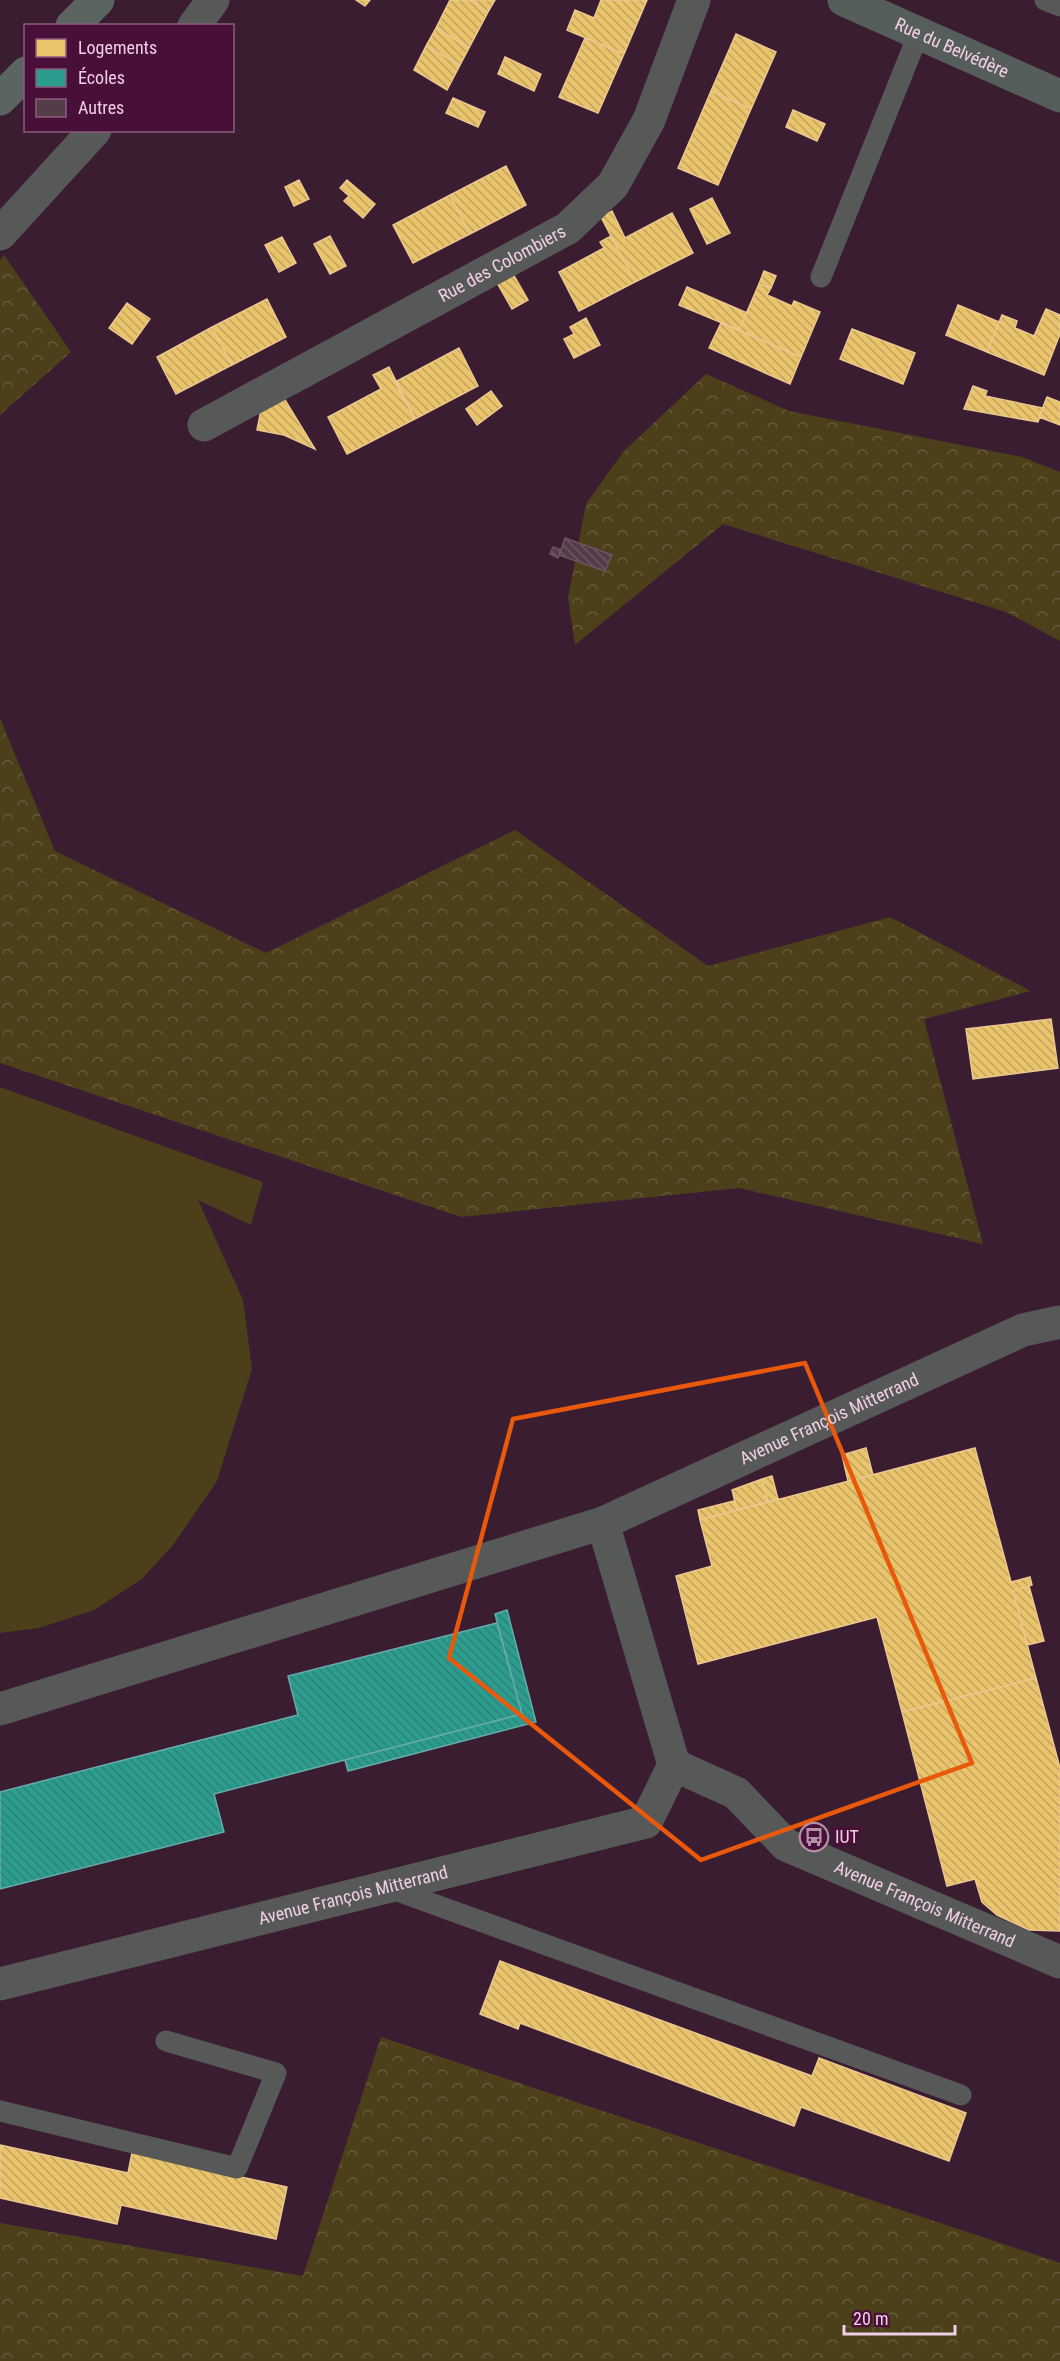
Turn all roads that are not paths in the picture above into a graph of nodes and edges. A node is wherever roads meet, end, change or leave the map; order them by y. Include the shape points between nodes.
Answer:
1 (98, 0) edge
2 (213, 0) edge
3 (694, 0) edge
4 (844, 0) edge
5 (1045, 0) edge
6 (1060, 6) edge
7 (74, 24) edge
8 (195, 24) edge
9 (918, 34) junction
10 (24, 75) edge
11 (1060, 96) edge
12 (0, 99) edge
13 (93, 132) edge
14 (0, 234) edge
15 (820, 277) dead end
16 (204, 425) dead end
17 (1060, 1322) edge
18 (603, 1523) junction
19 (0, 1709) edge
20 (674, 1765) junction
21 (389, 1888) junction
22 (1060, 1962) edge
23 (0, 1984) edge
24 (166, 2041) dead end
25 (961, 2095) dead end
26 (0, 2111) edge

1 - 7 main road
2 - 8 street
3 - 16 street, Rue des Colombiers via 649,120 613,186 568,228
4 - 9 main road, Rue du Belvédère
5 - 6 lane
9 - 11 main road, Rue du Belvédère
9 - 15 lane
10 - 12 main road
13 - 14 street
17 - 18 street, Avenue François Mitterrand via 1023,1330
18 - 19 street, Avenue François Mitterrand
18 - 20 street
20 - 21 street, Avenue François Mitterrand via 646,1822
20 - 22 street, Avenue François Mitterrand via 736,1793 786,1845
21 - 23 street, Avenue François Mitterrand
21 - 25 lane
24 - 26 lane via 276,2073 237,2168

